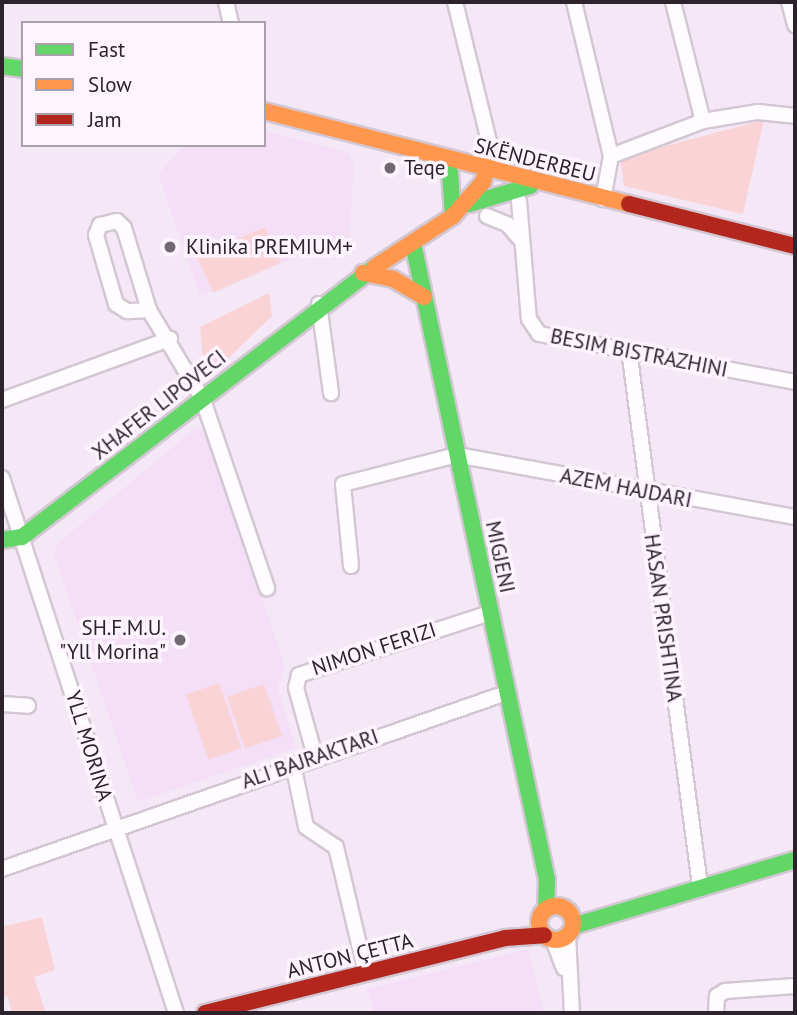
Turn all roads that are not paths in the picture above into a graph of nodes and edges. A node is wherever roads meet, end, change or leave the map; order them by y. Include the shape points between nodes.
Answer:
1 (226, 2) edge
2 (456, 2) edge
3 (574, 2) edge
4 (673, 2) edge
5 (789, 2) edge
6 (231, 21) edge
7 (795, 25) edge
8 (2, 66) edge
9 (21, 69) edge
10 (266, 112) edge
11 (795, 116) edge
12 (703, 121) junction
13 (433, 154) junction
14 (611, 156) junction
15 (487, 167) junction
16 (538, 185) junction
17 (604, 193) junction
18 (519, 201) dead end
19 (459, 211) junction
20 (487, 216) dead end
21 (795, 233) edge
22 (519, 238) junction
23 (413, 243) junction
24 (795, 246) edge
25 (363, 273) junction
26 (424, 297) junction
27 (319, 304) junction
28 (149, 310) junction
29 (170, 339) junction
30 (629, 350) junction
31 (795, 382) edge
32 (331, 393) dead end
33 (2, 400) edge
34 (203, 400) junction
35 (457, 455) junction
36 (2, 478) edge
37 (646, 493) junction
38 (795, 517) edge
39 (22, 537) junction
40 (2, 540) edge
41 (351, 566) dead end
42 (267, 588) dead end
43 (490, 613) junction
44 (506, 693) junction
45 (2, 704) edge
46 (28, 706) dead end
47 (315, 756) junction
48 (293, 764) junction
49 (115, 828) junction
50 (795, 860) edge
51 (2, 870) edge
52 (700, 886) junction
53 (557, 923) junction
54 (366, 974) junction
55 (795, 986) edge
56 (241, 1009) edge
57 (176, 1013) edge
58 (205, 1013) edge
59 (572, 1013) edge
60 (716, 1013) edge

1 - 6 street
2 - 15 street via 489,141
3 - 14 street
4 - 12 street
5 - 7 street
8 - 9 street
10 - 13 street, SKËNDERBEU
11 - 12 street via 758,112
12 - 14 street
13 - 15 street, SKËNDERBEU
13 - 19 street via 450,173
14 - 17 street
15 - 16 street, SKËNDERBEU
15 - 17 street, SKËNDERBEU
15 - 19 street, XHAFER LIPOVECI
16 - 17 street, SKËNDERBEU
16 - 19 street via 505,189
17 - 21 street, SKËNDERBEU
17 - 24 street, SKËNDERBEU
18 - 22 street
19 - 23 street, XHAFER LIPOVECI
20 - 22 street via 507,224
22 - 30 street, BESIM BISTRAZHINI via 534,330
23 - 25 street, XHAFER LIPOVECI
23 - 26 street, MIGJENI
25 - 26 street via 393,279
25 - 27 street, XHAFER LIPOVECI
26 - 35 street, MIGJENI
27 - 32 street
27 - 34 street, XHAFER LIPOVECI
28 - 28 street via 123,225 100,225 96,235 116,304
28 - 29 street
29 - 33 street
29 - 34 street
30 - 31 street, BESIM BISTRAZHINI
30 - 37 street, HASAN PRISHTINA
34 - 39 street, XHAFER LIPOVECI
34 - 42 street
35 - 37 street, AZEM HAJDARI
35 - 41 street via 343,484
35 - 43 street, MIGJENI
36 - 39 street, YLL MORINA
37 - 38 street, AZEM HAJDARI
37 - 52 street, HASAN PRISHTINA
39 - 40 street
39 - 49 street, YLL MORINA
43 - 44 street, MIGJENI
43 - 47 street, NIMON FERIZI via 299,675 296,688
44 - 47 street, ALI BAJRAKTARI
44 - 53 street, MIGJENI
45 - 46 street
47 - 48 street, ALI BAJRAKTARI
48 - 49 street, ALI BAJRAKTARI
48 - 54 street via 306,827 336,847
49 - 51 street, ALI BAJRAKTARI
49 - 57 street, YLL MORINA
50 - 52 street, ANTON ÇETTA
52 - 53 street, ANTON ÇETTA via 610,913
53 - 54 street, ANTON ÇETTA
53 - 59 street
54 - 56 street, ANTON ÇETTA
55 - 60 street via 725,991 717,996
56 - 58 street, ANTON ÇETTA

